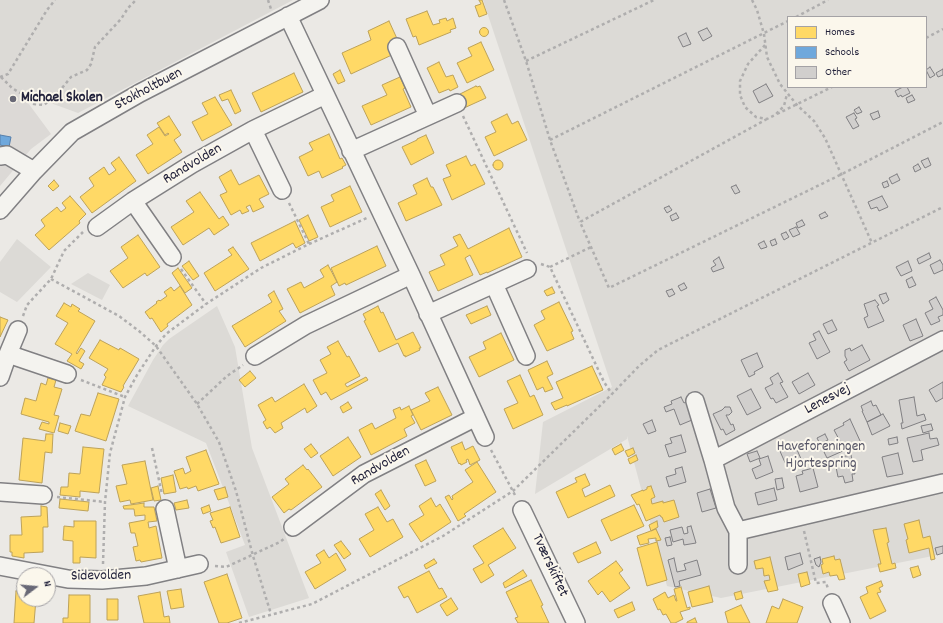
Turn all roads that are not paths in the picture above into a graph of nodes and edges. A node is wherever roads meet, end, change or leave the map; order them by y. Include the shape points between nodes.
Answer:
1 (320, 0) edge
2 (288, 16) junction
3 (397, 48) dead end
4 (325, 95) junction
5 (457, 103) road end
6 (428, 116) junction
7 (253, 130) junction
8 (351, 151) junction
9 (0, 156) edge
10 (34, 172) junction
11 (282, 190) road end
12 (133, 201) junction
13 (0, 210) edge
14 (97, 227) road end
15 (172, 257) road end
16 (531, 264) road end
17 (410, 275) junction
18 (494, 284) junction
19 (428, 314) junction
20 (18, 330) road end
21 (943, 340) edge
22 (8, 354) junction
23 (255, 356) road end
24 (526, 356) dead end
25 (67, 374) road end
26 (0, 377) edge
27 (695, 401) dead end
28 (476, 417) junction
29 (485, 437) road end
30 (713, 460) junction
31 (943, 483) edge
32 (0, 492) edge
33 (43, 495) road end
34 (165, 509) road end
35 (522, 510) road end
36 (293, 527) road end
37 (738, 531) junction
38 (199, 564) road end
39 (738, 565) dead end
40 (0, 566) edge
41 (178, 569) junction
42 (832, 604) road end
43 (576, 623) edge
44 (841, 623) edge

1 - 2 street, Stokholtbuen
2 - 4 street
2 - 10 street, Stokholtbuen via 140,93 72,132
3 - 6 street
4 - 7 street, Randvolden
4 - 8 street
5 - 6 street
6 - 8 street
7 - 11 street
7 - 12 street, Randvolden
8 - 17 street
9 - 10 street via 7,155
10 - 13 street, Stokholtbuen
12 - 14 street, Randvolden
12 - 15 street
16 - 18 street
17 - 19 street
17 - 23 street via 306,325
18 - 19 street
18 - 24 street
19 - 28 street
20 - 22 street
21 - 30 street, Lenesvej
22 - 25 street
22 - 26 street
27 - 30 street
28 - 29 street
28 - 36 street, Randvolden via 364,474
30 - 37 street via 726,508
31 - 37 street
32 - 33 street
34 - 41 street
35 - 43 street, Tværskiftet
37 - 39 street
38 - 41 street, Sidevolden
40 - 41 street, Sidevolden via 68,579 102,580 146,576
42 - 44 street

